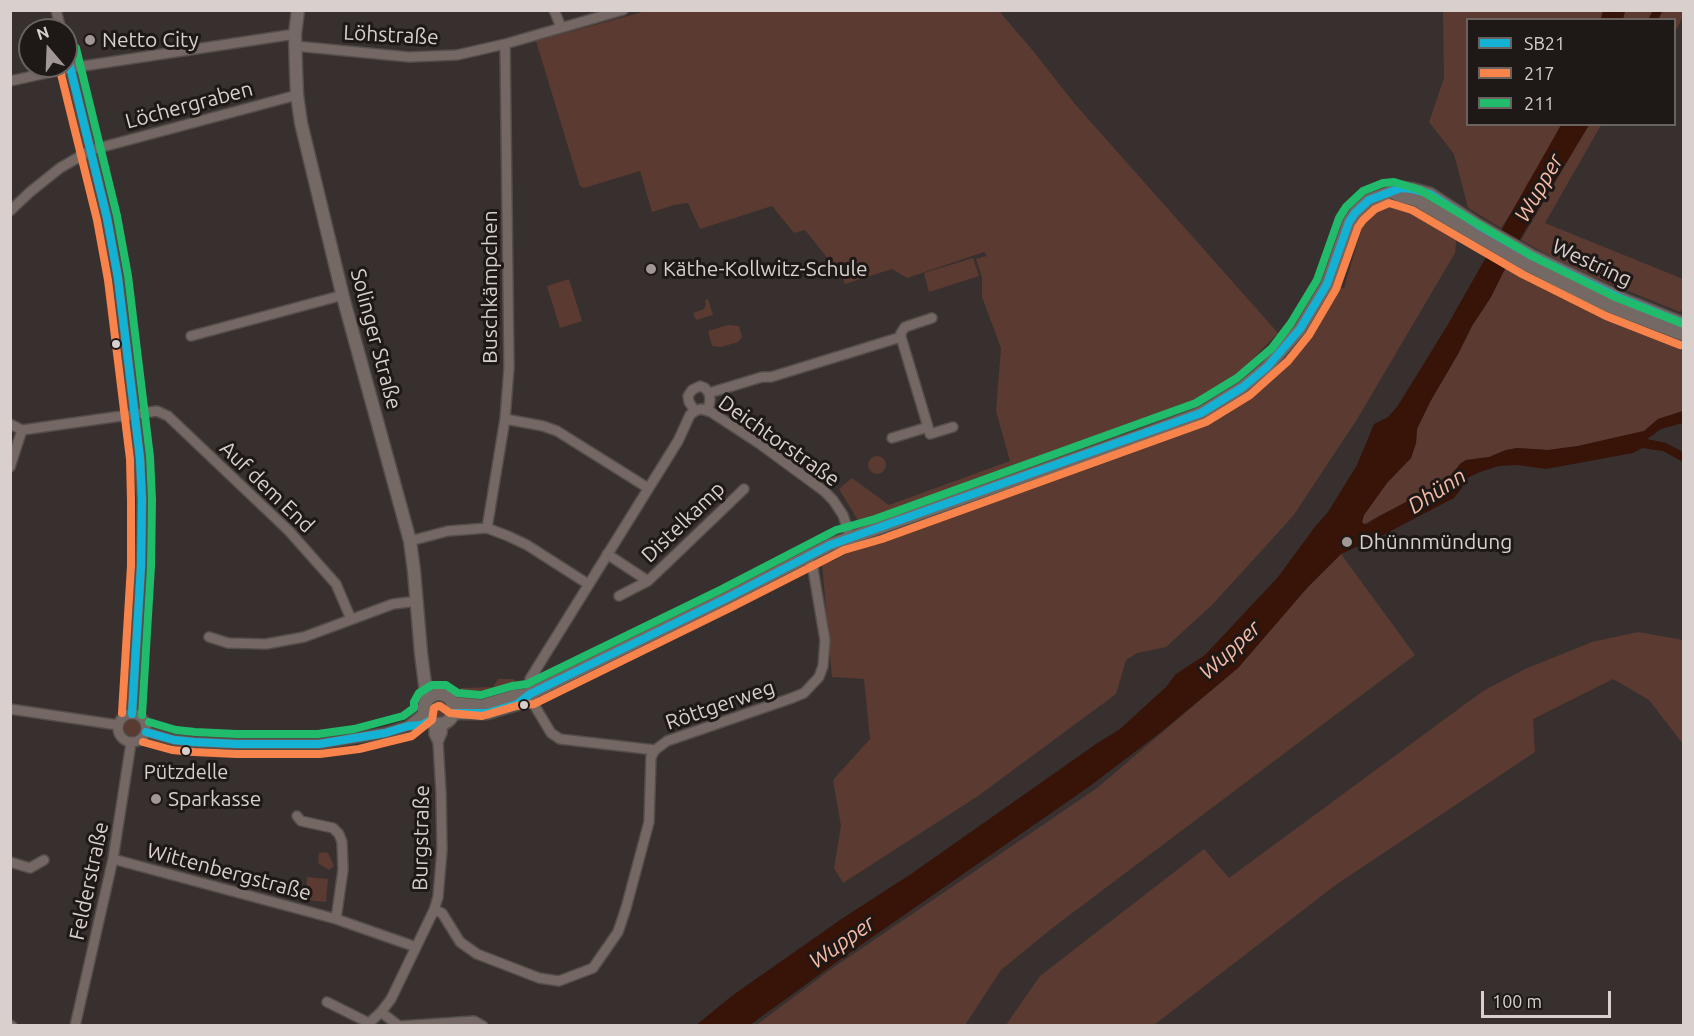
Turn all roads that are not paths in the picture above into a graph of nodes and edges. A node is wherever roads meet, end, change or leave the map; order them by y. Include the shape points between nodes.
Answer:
1 (298, 10) edge
2 (554, 10) edge
3 (623, 10) edge
4 (561, 27) junction
5 (295, 40) junction
6 (505, 44) junction
7 (78, 67) edge
8 (73, 78) edge
9 (297, 95) junction
10 (91, 150) junction
11 (10, 212) edge
12 (1530, 261) junction
13 (343, 295) junction
14 (932, 318) dead end
15 (1683, 324) edge
16 (1683, 335) edge
17 (191, 336) dead end
18 (901, 337) junction
19 (709, 393) junction
20 (701, 410) junction
21 (135, 415) junction
22 (505, 419) junction
23 (10, 424) edge
24 (928, 427) junction
25 (952, 427) dead end
26 (22, 430) junction
27 (892, 438) dead end
28 (10, 467) edge
29 (648, 488) junction
30 (744, 489) dead end
31 (487, 528) junction
32 (850, 537) junction
33 (410, 542) junction
34 (607, 554) junction
35 (807, 558) junction
36 (648, 581) junction
37 (588, 584) junction
38 (619, 596) dead end
39 (418, 601) junction
40 (351, 619) junction
41 (209, 637) dead end
42 (426, 678) junction
43 (439, 694) junction
44 (530, 694) junction
45 (427, 700) junction
46 (453, 708) junction
47 (10, 709) edge
48 (132, 714) junction
49 (433, 720) junction
50 (118, 725) junction
51 (146, 732) junction
52 (131, 743) junction
53 (655, 750) junction
54 (297, 816) dead end
55 (113, 859) junction
56 (44, 860) dead end
57 (10, 862) edge
58 (434, 910) junction
59 (336, 919) junction
60 (416, 947) junction
61 (327, 1002) dead end
62 (381, 1012) junction
63 (371, 1024) edge
64 (75, 1026) edge
65 (400, 1026) edge
66 (483, 1026) edge

1 - 5 main road, Solinger Straße
2 - 4 street
3 - 4 street, Löhstraße
4 - 6 street, Löhstraße
5 - 6 street, Löhstraße via 409,57 457,55
5 - 7 street, Löhstraße
5 - 9 main road, Solinger Straße
6 - 22 street, Buschkämpchen via 509,368
8 - 10 street
9 - 10 street, Löchergraben
9 - 13 main road, Solinger Straße
10 - 11 street, Löchergraben via 60,168
10 - 21 street via 118,278
12 - 15 main road, Westring
12 - 16 main road via 1611,307
12 - 32 main road, Westring via 1444,210 1392,192 1369,200 1349,222 1316,306 1280,355 1243,387 1201,412
13 - 17 street
13 - 33 main road, Solinger Straße
14 - 18 street, Deichtorstraße via 905,327
18 - 19 street, Deichtorstraße
18 - 24 street
19 - 20 street via 710,400
19 - 20 street via 698,386 692,390 688,399
20 - 29 street via 690,415
20 - 32 street, Deichtorstraße via 715,414 824,491 843,515
21 - 26 street, Auf dem End
21 - 40 street, Auf dem End via 157,411 168,416 289,531 336,584
21 - 48 street via 142,500
22 - 29 street via 557,431
22 - 31 street, Buschkämpchen
23 - 26 street
24 - 25 street via 930,434
24 - 27 street
26 - 28 street
29 - 34 street
30 - 36 street, Distelkamp
31 - 33 street via 448,531
31 - 37 street via 527,545
32 - 35 main road, Westring
33 - 39 main road, Solinger Straße
34 - 36 street, Distelkamp
34 - 37 street
35 - 44 main road, Westring
35 - 53 street, Röttgerweg via 813,569 825,640 819,677 804,693 668,741
36 - 38 street, Distelkamp
37 - 44 street via 530,679
39 - 40 street via 393,604
39 - 42 main road, Solinger Straße
40 - 41 street via 304,637 266,644 228,643
42 - 43 main road, Solinger Straße
42 - 45 main road, Solinger Straße
43 - 45 main road
43 - 46 main road via 447,697
44 - 46 main road, Westring via 517,704 487,713
44 - 53 street, Röttgerweg via 551,733 560,739
45 - 49 main road via 424,706
46 - 49 main road via 449,720
47 - 50 street
48 - 50 street via 123,717
48 - 51 street via 143,720
49 - 51 street via 319,744 194,742
49 - 58 street, Burgstraße via 438,742 442,850 441,882
50 - 52 street via 119,735
51 - 52 street via 139,741
52 - 55 street, Felderstraße
53 - 58 street via 651,757 649,822 626,908 618,932 593,968 559,981 539,978 477,954 460,942 442,913
54 - 59 street, Wittenbergstraße via 301,821 333,828 339,834 343,870
55 - 59 street, Wittenbergstraße
55 - 64 street, Felderstraße
56 - 57 street via 30,868
58 - 60 street, Burgstraße
59 - 60 street, Wittenbergstraße
60 - 62 street, Burgstraße
61 - 63 street, Burgstraße
62 - 63 street, Burgstraße
62 - 65 street
65 - 66 street via 474,1021

